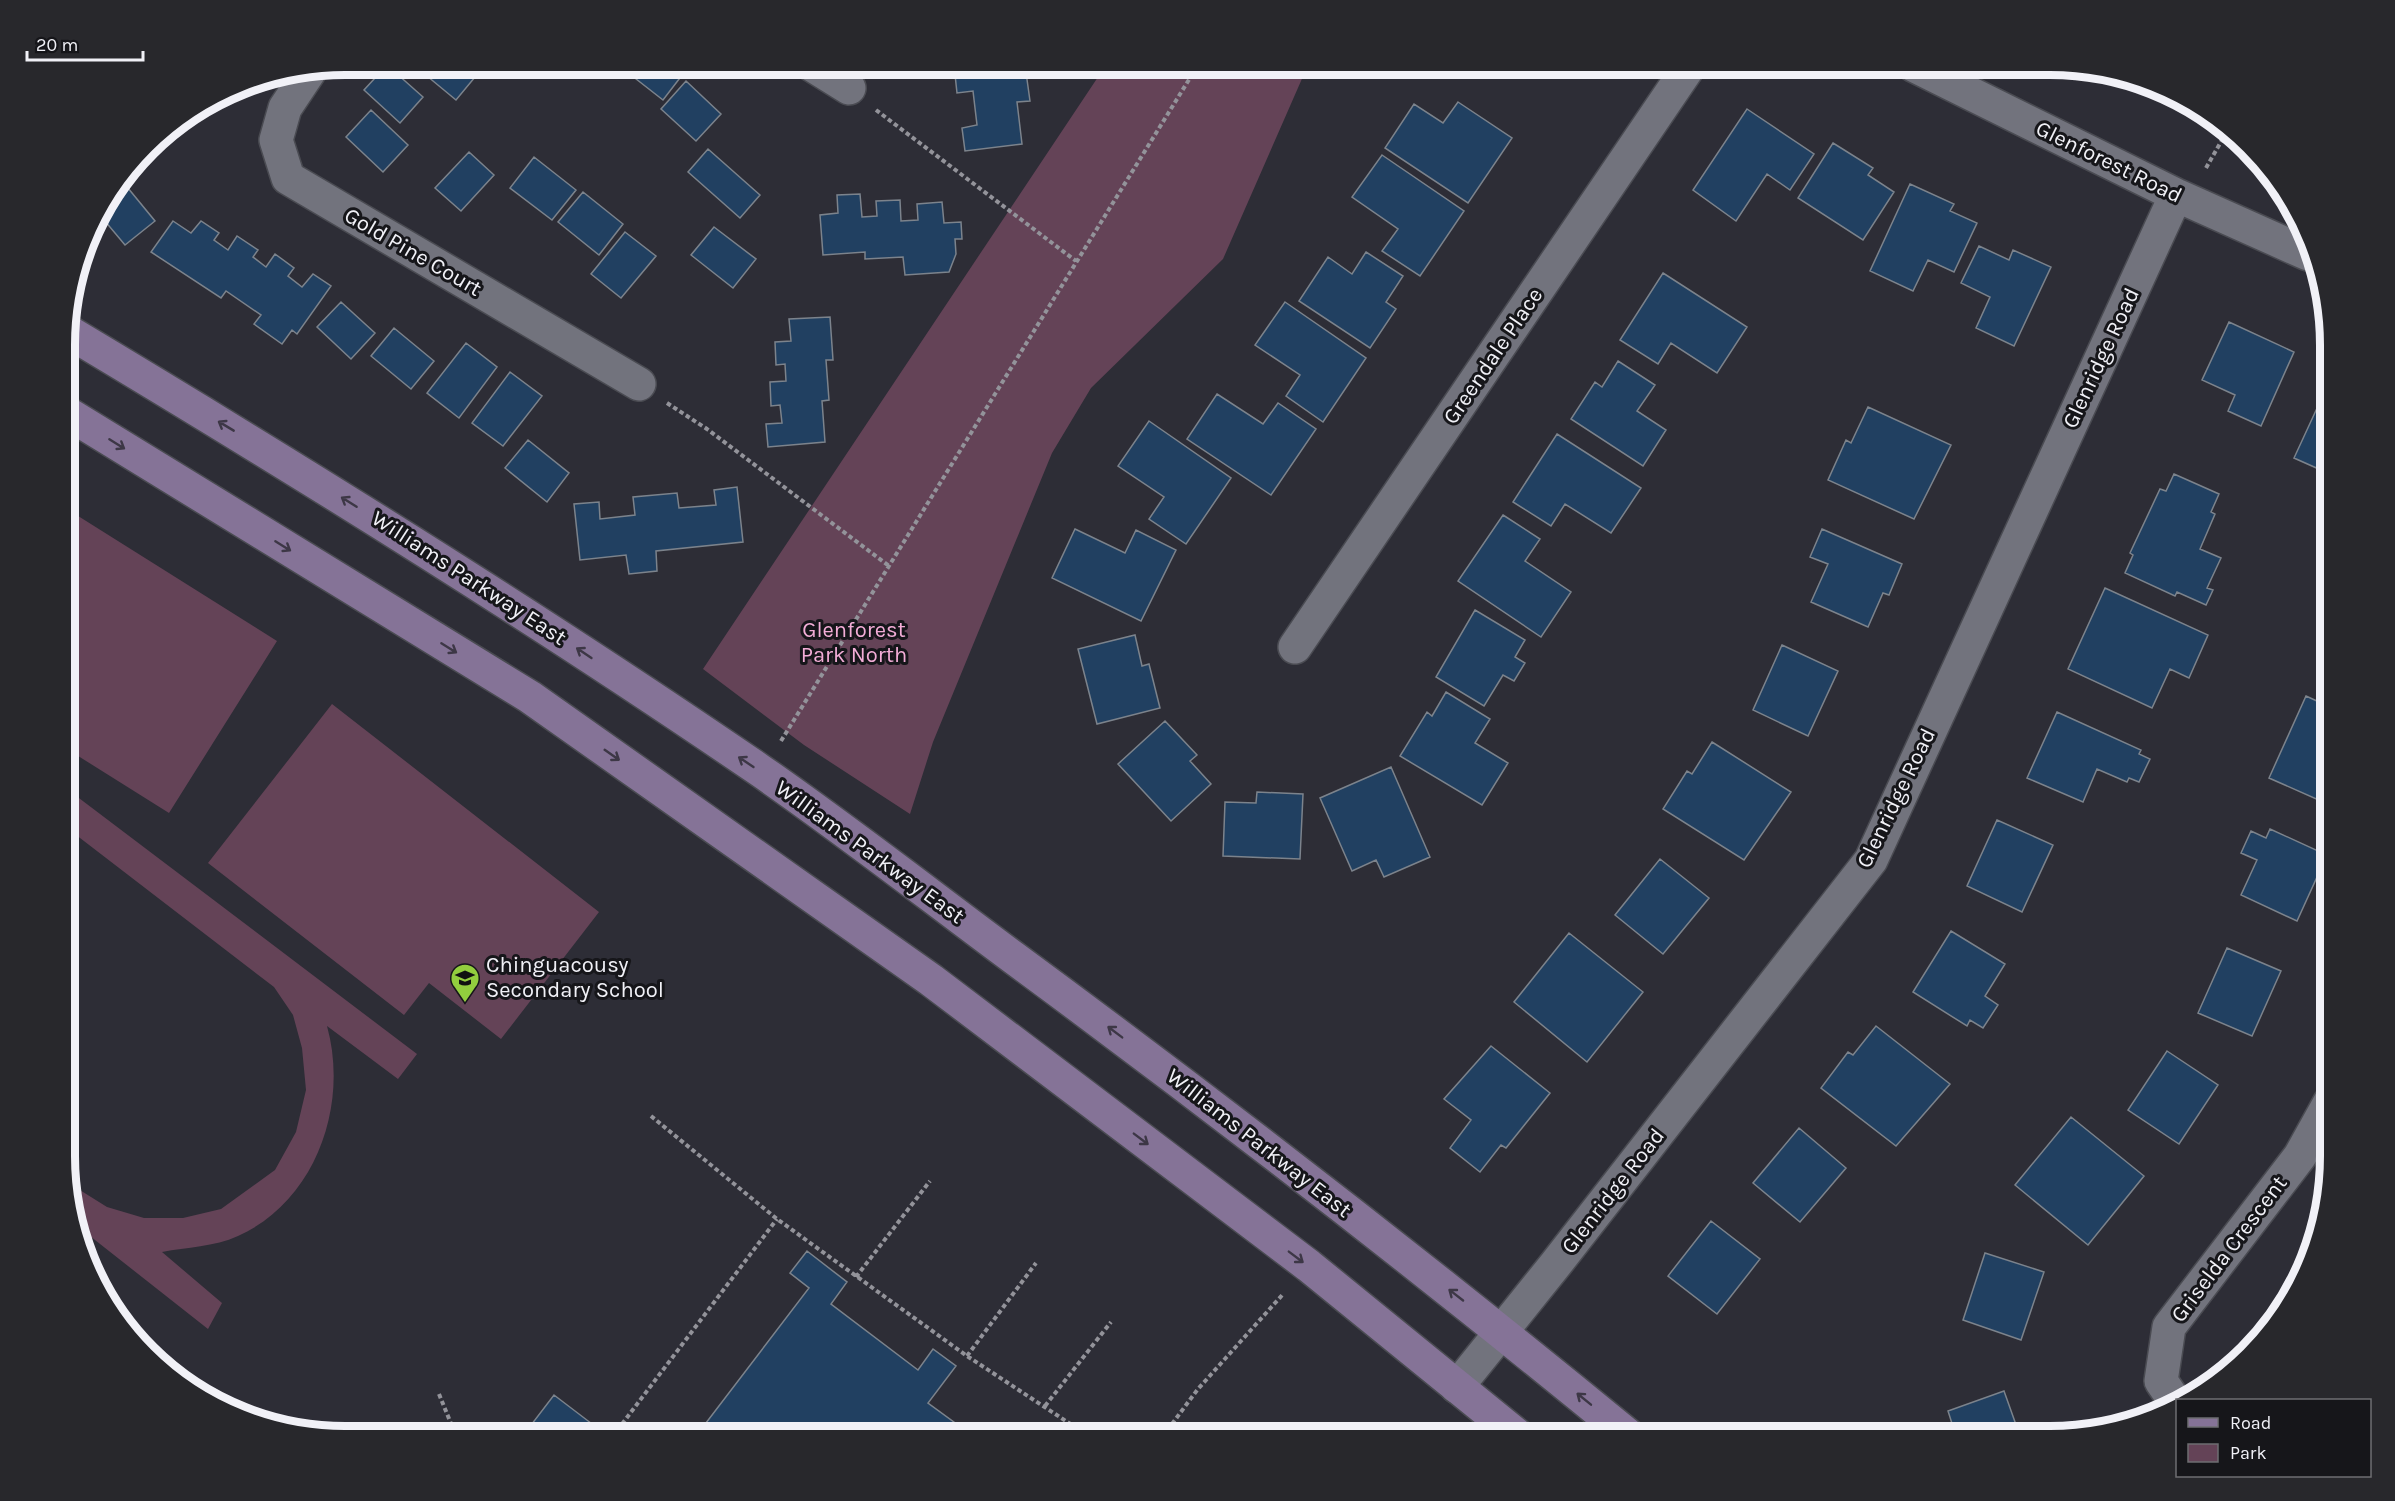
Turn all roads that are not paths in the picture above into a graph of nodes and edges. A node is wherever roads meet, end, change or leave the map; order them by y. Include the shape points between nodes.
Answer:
1 (829, 75) edge
2 (1683, 75) edge
3 (1935, 75) edge
4 (305, 78) edge
5 (849, 88) road end
6 (2176, 195) junction
7 (2303, 252) edge
8 (76, 336) edge
9 (639, 384) road end
10 (75, 418) edge
11 (1295, 647) dead end
12 (2320, 1120) edge
13 (1502, 1332) junction
14 (1457, 1387) junction
15 (2172, 1397) edge
16 (1506, 1426) edge
17 (1617, 1426) edge

1 - 5 street
2 - 11 street, Greendale Place
3 - 6 street, Glenforest Road
4 - 9 street, Gold Pine Court via 285,108 276,140 288,178
6 - 7 street, Glenforest Road
6 - 13 street, Glenridge Road via 1871,860
13 -> 8 main road, Williams Parkway East via 1162,1067 762,772 520,609 277,456
10 -> 14 main road via 530,698 931,980 1309,1266
12 - 15 street, Griselda Crescent via 2300,1155 2169,1327 2161,1381
13 - 14 street, Glenridge Road
17 -> 13 main road, Williams Parkway East
14 - 16 main road

